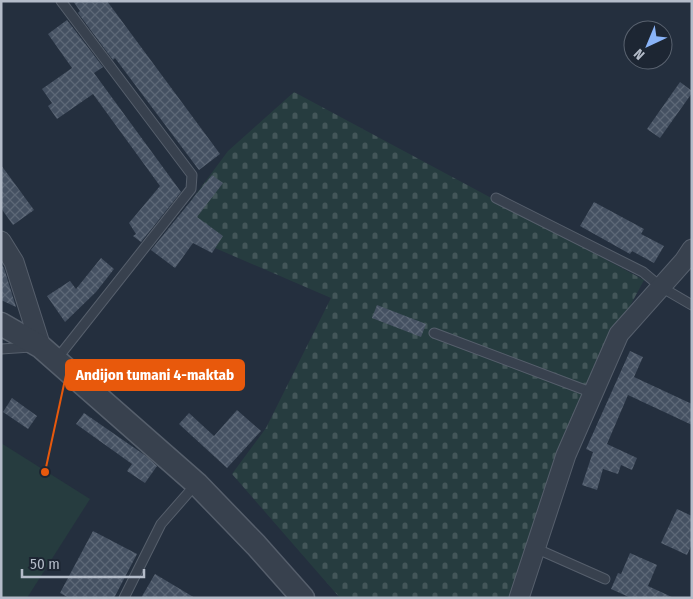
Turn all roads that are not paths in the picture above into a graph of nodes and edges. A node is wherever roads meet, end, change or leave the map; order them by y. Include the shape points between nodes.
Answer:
1 (61, 1) edge
2 (496, 198) dead end
3 (1, 241) edge
4 (692, 249) edge
5 (661, 287) junction
6 (692, 305) edge
7 (1, 324) edge
8 (434, 333) dead end
9 (1, 349) edge
10 (48, 354) junction
11 (593, 394) junction
12 (196, 484) junction
13 (535, 548) junction
14 (605, 578) dead end
15 (124, 598) edge
16 (303, 598) edge
17 (519, 598) edge

1 - 10 lane via 192,176 191,189
2 - 5 lane via 643,272
3 - 10 street via 14,262
4 - 5 street
5 - 6 lane
5 - 11 street via 619,334
7 - 10 street
8 - 11 lane
9 - 10 lane
10 - 12 street
11 - 13 street via 566,455
12 - 15 lane via 161,524
12 - 16 street
13 - 14 lane
13 - 17 street

